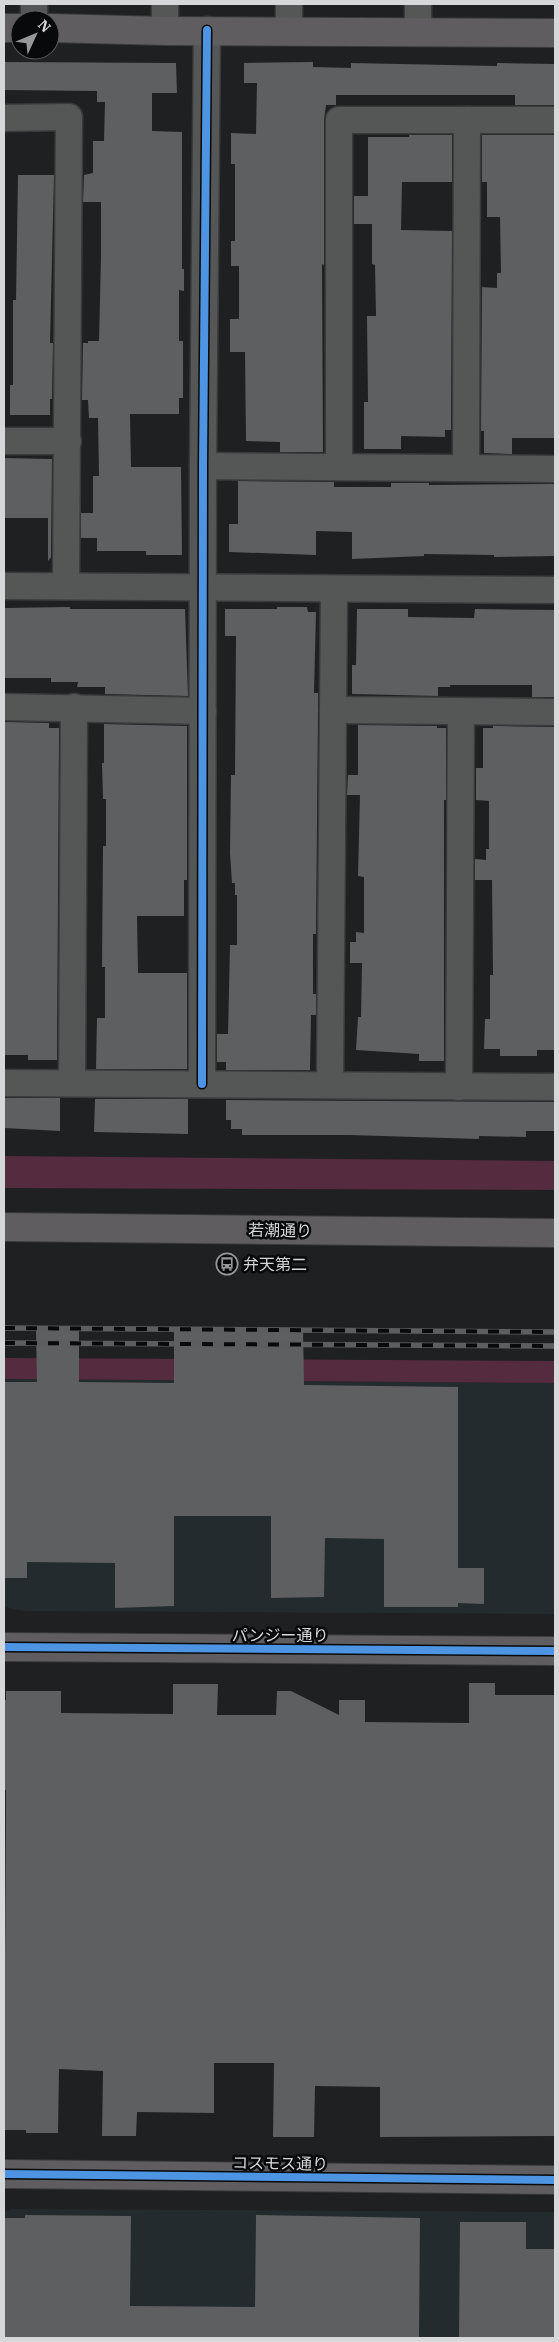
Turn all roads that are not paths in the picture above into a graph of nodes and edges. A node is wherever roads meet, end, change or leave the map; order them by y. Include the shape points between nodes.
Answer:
1 (165, 4) edge
2 (418, 4) edge
3 (289, 17) edge
4 (60, 28) edge
5 (207, 30) junction
6 (165, 31) junction
7 (418, 32) junction
8 (555, 33) edge
9 (4, 118) edge
10 (467, 120) junction
11 (555, 120) edge
12 (4, 441) edge
13 (68, 441) junction
14 (203, 466) junction
15 (339, 466) junction
16 (466, 467) junction
17 (555, 469) edge
18 (4, 586) edge
19 (66, 586) junction
20 (203, 587) junction
21 (334, 590) junction
22 (555, 590) edge
23 (4, 707) edge
24 (74, 707) junction
25 (332, 710) junction
26 (203, 711) junction
27 (461, 712) junction
28 (555, 712) edge
29 (4, 1083) edge
30 (72, 1083) junction
31 (202, 1084) junction
32 (330, 1084) junction
33 (459, 1087) junction
34 (555, 1087) edge
35 (4, 1227) edge
36 (555, 1233) edge
37 (4, 1647) edge
38 (555, 1651) edge
39 (4, 2174) edge
40 (555, 2180) edge

1 - 6 street
2 - 7 street
3 - 5 street
3 - 7 street
4 - 6 street
5 - 6 street
5 - 14 street
7 - 8 street
9 - 13 street via 69,117
10 - 11 street
10 - 15 street via 339,120
10 - 16 street
12 - 13 street
13 - 19 street
14 - 15 street
14 - 20 street
15 - 16 street
16 - 17 street
18 - 19 street
19 - 20 street
20 - 21 street
20 - 26 street
21 - 22 street
21 - 25 street
23 - 24 street
24 - 26 street
24 - 30 street
25 - 27 street
25 - 32 street
26 - 31 street
27 - 28 street
27 - 33 street
29 - 30 street
30 - 31 street
31 - 32 street
32 - 33 street
33 - 34 street
35 - 36 street, 若潮通り
37 - 38 street, パンジー通り
39 - 40 street, コスモス通り

